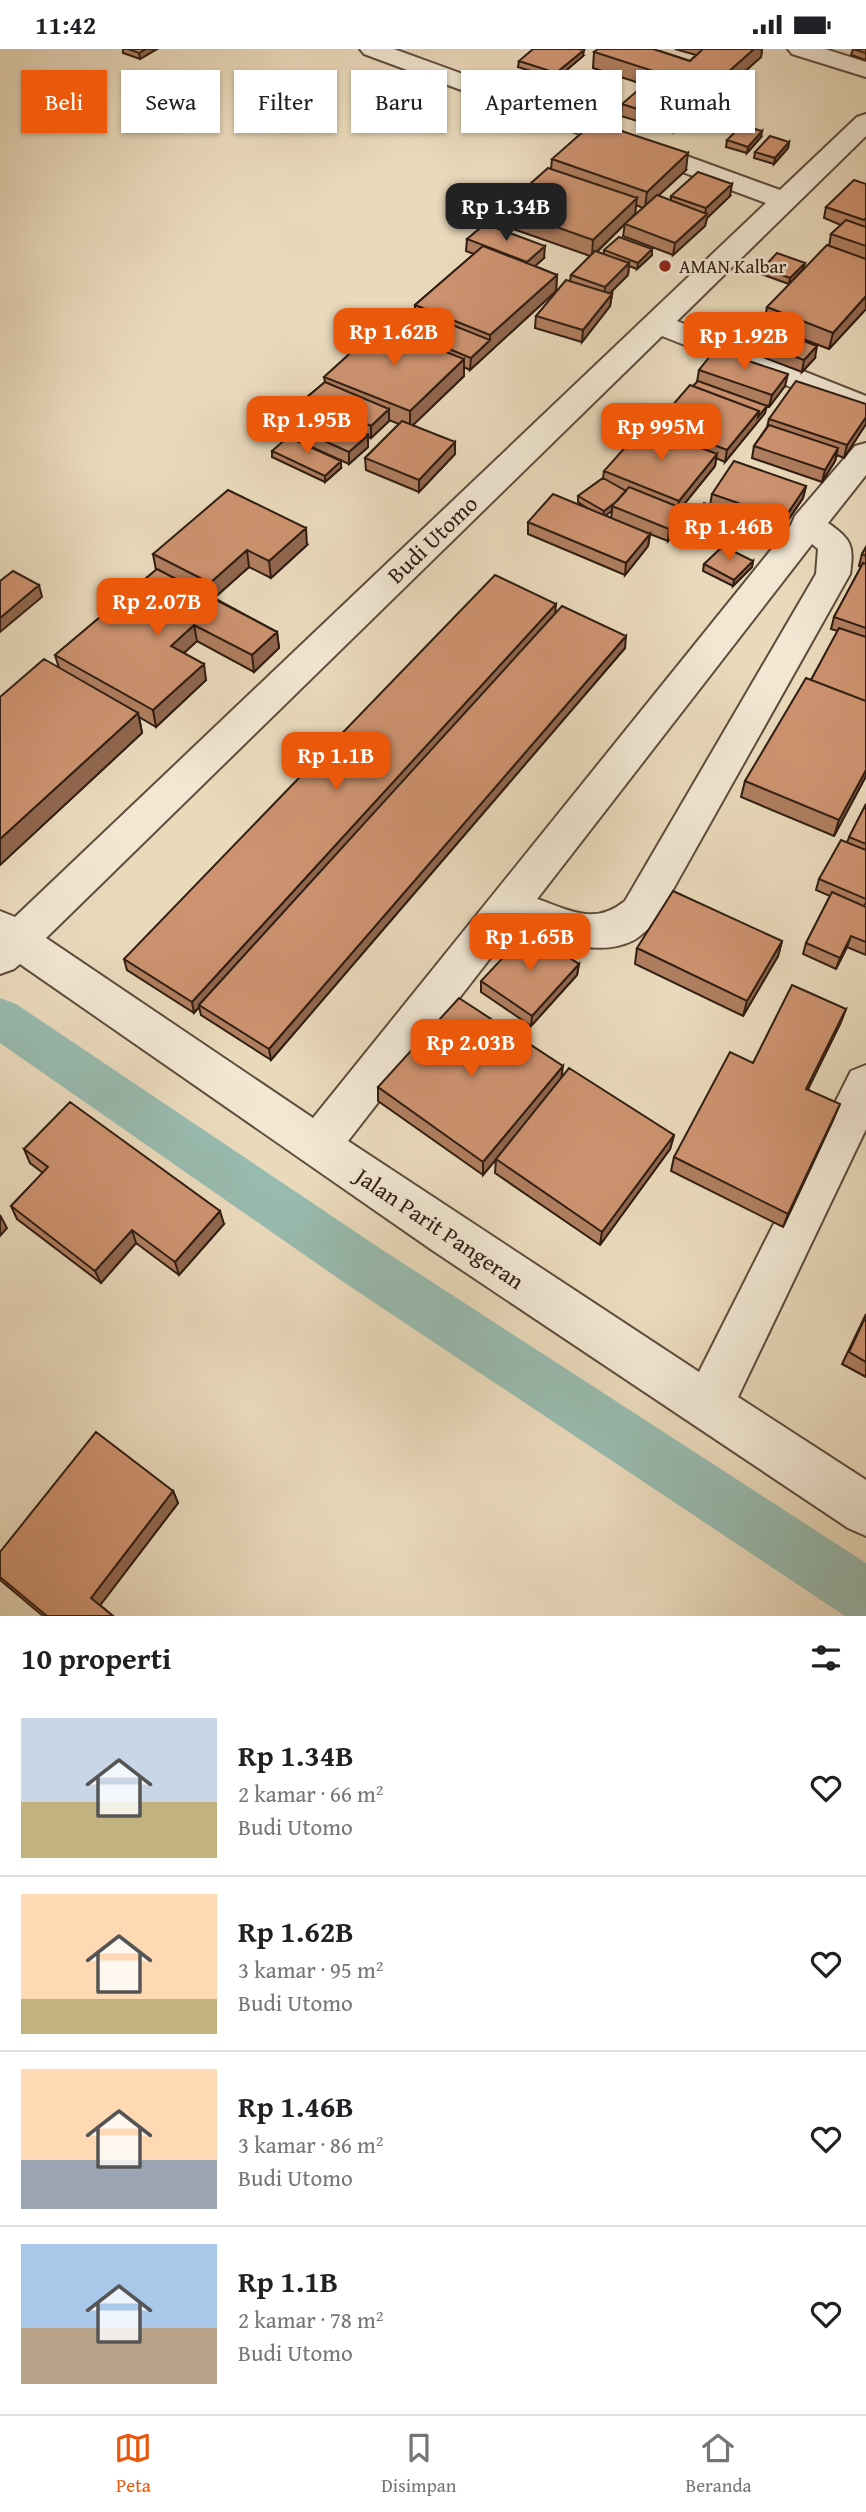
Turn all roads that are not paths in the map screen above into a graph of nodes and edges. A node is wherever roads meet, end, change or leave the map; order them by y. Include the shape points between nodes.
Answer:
1 (372, 49) edge
2 (800, 49) edge
3 (866, 70) edge
4 (866, 122) edge
5 (783, 200) junction
6 (656, 323) junction
7 (866, 407) edge
8 (866, 453) edge
9 (807, 524) junction
10 (509, 906) junction
11 (6, 942) edge
12 (866, 1084) edge
13 (318, 1146) junction
14 (709, 1404) junction
15 (866, 1510) edge

1 - 5 street
2 - 3 street
4 - 5 street, Budi Utomo
5 - 6 street, Budi Utomo
6 - 7 street
6 - 11 street, Budi Utomo
8 - 9 street
9 - 10 street
9 - 10 street via 834,544 833,575 639,913 619,929 587,932
10 - 13 street
11 - 13 street, Jalan Parit Pangeran
12 - 14 street
13 - 14 street, Jalan Parit Pangeran
14 - 15 street, Jalan Parit Pangeran

